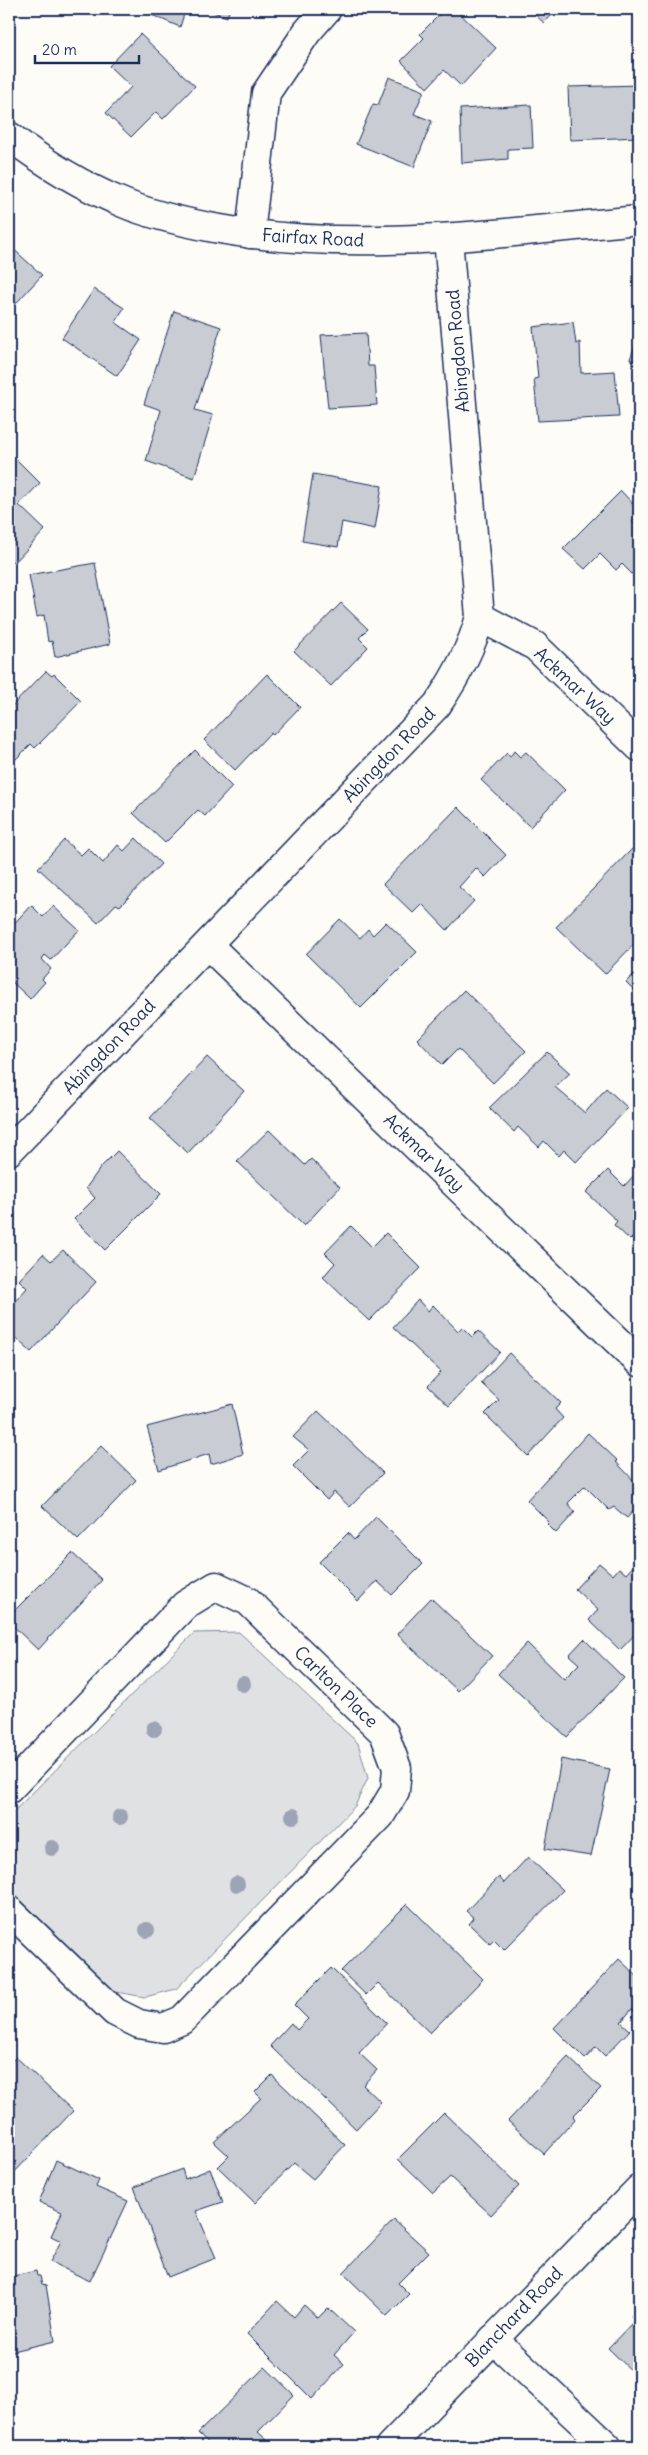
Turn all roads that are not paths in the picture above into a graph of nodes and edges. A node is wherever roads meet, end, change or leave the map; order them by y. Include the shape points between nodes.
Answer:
1 (327, 9) edge
2 (9, 136) edge
3 (639, 220) edge
4 (250, 234) junction
5 (448, 238) junction
6 (480, 617) junction
7 (639, 746) edge
8 (208, 945) junction
9 (9, 1151) edge
10 (639, 1362) edge
11 (9, 1789) edge
12 (9, 1910) edge
13 (639, 2189) edge
14 (493, 2339) junction
15 (390, 2446) edge
16 (606, 2446) edge

1 - 4 street via 307,32 266,93
2 - 4 street, Fairfax Road via 68,175 123,203 177,221
3 - 5 street, Fairfax Road
4 - 5 street, Fairfax Road via 366,241
5 - 6 street, Abingdon Road
6 - 7 street, Ackmar Way via 535,646
6 - 8 street, Abingdon Road via 458,674 437,706
8 - 9 street, Abingdon Road
8 - 10 street, Ackmar Way
11 - 12 street, Carlton Place via 185,1605 216,1586 248,1601 384,1733 397,1768 395,1791 380,1816 182,2020 163,2028 139,2024 115,2012
13 - 14 street, Blanchard Road
14 - 15 street, Blanchard Road
14 - 16 street

